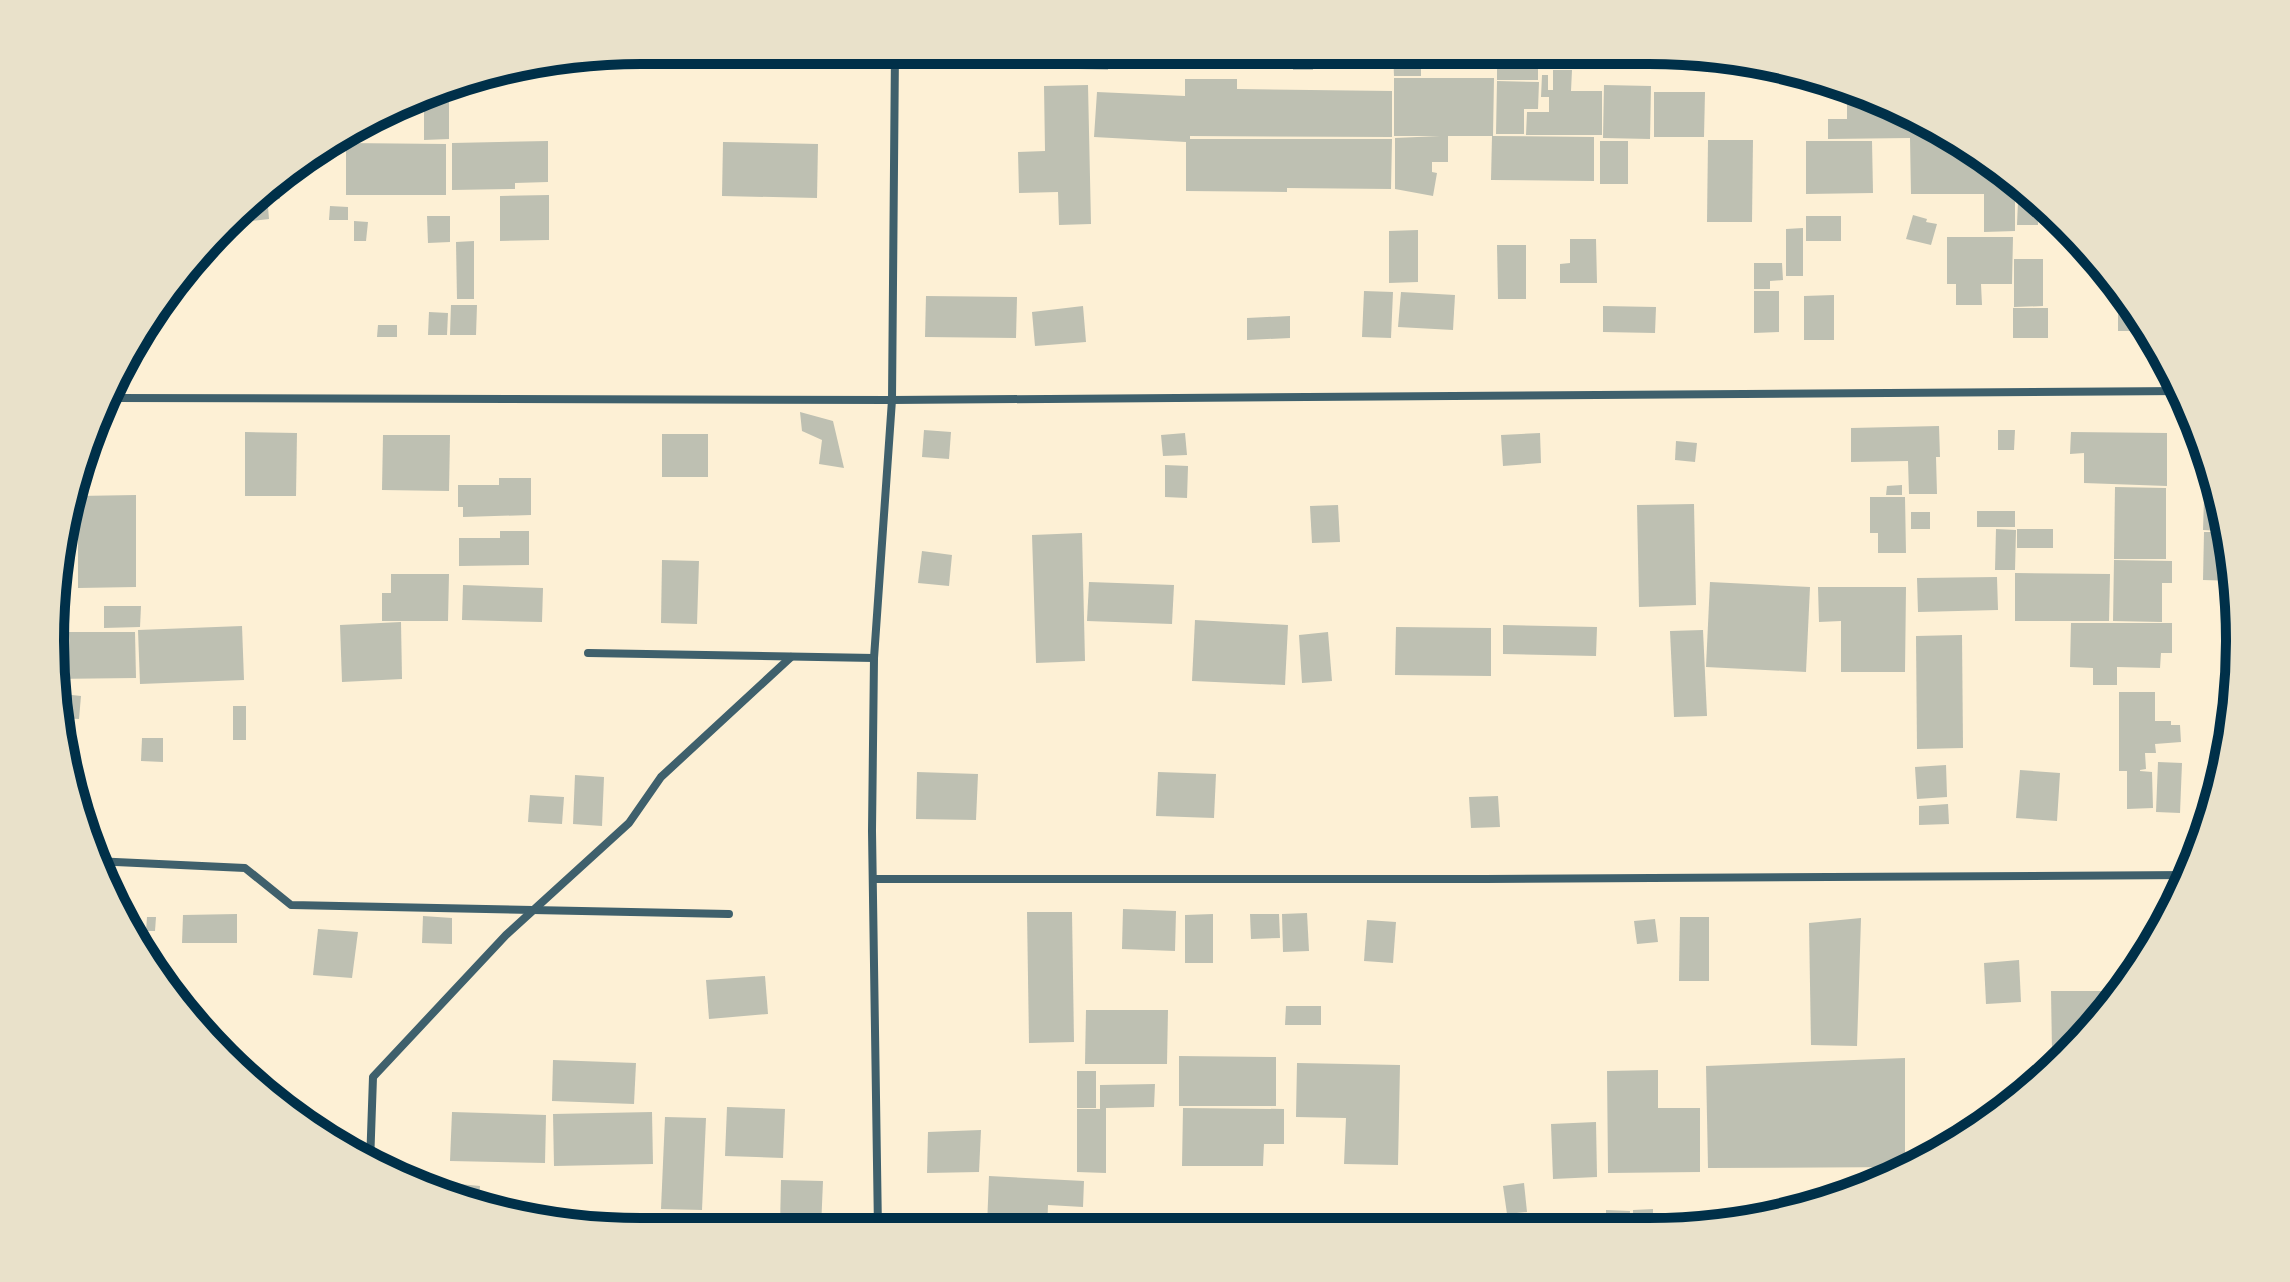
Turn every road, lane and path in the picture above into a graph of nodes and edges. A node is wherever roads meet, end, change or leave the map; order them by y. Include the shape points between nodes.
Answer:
1 (895, 64) edge
2 (2168, 391) edge
3 (118, 398) edge
4 (892, 400) junction
5 (588, 653) dead end
6 (791, 657) junction
7 (874, 658) junction
8 (108, 862) edge
9 (2176, 875) edge
10 (874, 879) junction
11 (534, 910) junction
12 (729, 914) dead end
13 (370, 1150) edge
14 (878, 1218) edge

1 - 4 street
2 - 4 street
3 - 4 street
4 - 7 street
5 - 6 street
6 - 7 street
6 - 11 street via 661,777 629,823
7 - 10 street
8 - 11 street via 245,868 291,905
9 - 10 street
10 - 14 street
11 - 12 street
11 - 13 street via 373,1077

